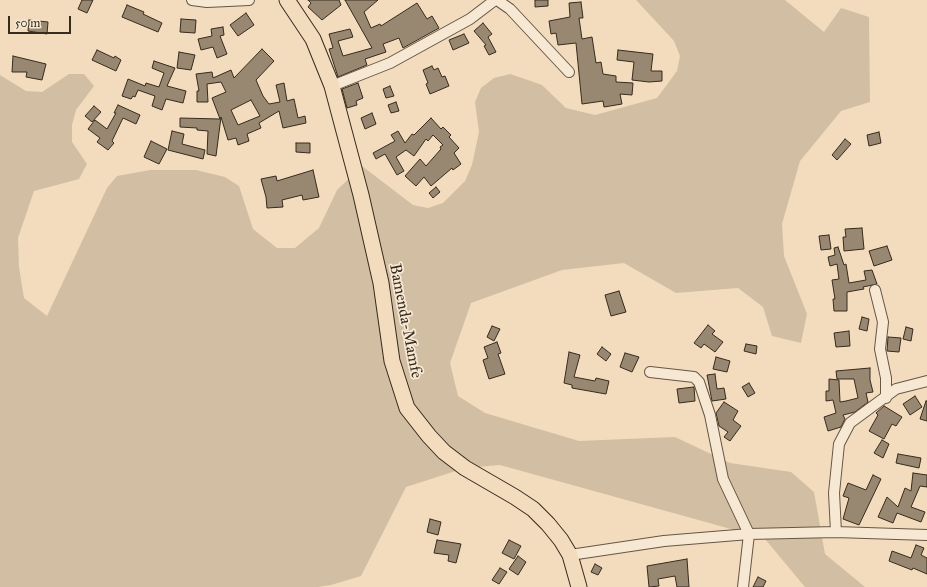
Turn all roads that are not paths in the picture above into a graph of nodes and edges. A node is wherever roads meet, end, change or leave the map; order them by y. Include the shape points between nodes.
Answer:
1 (192, 0) edge
2 (249, 0) edge
3 (287, 0) edge
4 (496, 0) edge
5 (569, 72) dead end
6 (332, 86) junction
7 (875, 290) dead end
8 (650, 372) dead end
9 (927, 381) edge
10 (886, 398) junction
11 (836, 532) junction
12 (749, 534) junction
13 (927, 535) edge
14 (570, 555) junction
15 (579, 587) edge
16 (743, 587) edge

1 - 2 street
3 - 6 highway, Bamenda-Mamfe via 313,39
4 - 5 street via 510,9
4 - 6 street via 470,19 390,63
6 - 14 highway, Bamenda-Mamfe via 381,283 392,361 407,408 444,452 465,468 533,509 561,540
7 - 10 street via 883,322 880,349 886,378
8 - 12 street via 694,377 699,382 710,415 723,480
9 - 10 street via 896,389
10 - 11 street via 850,423 838,444 834,493
11 - 12 street
11 - 13 street
12 - 14 street via 664,541
12 - 16 street
14 - 15 highway, Bamenda-Mamfe

